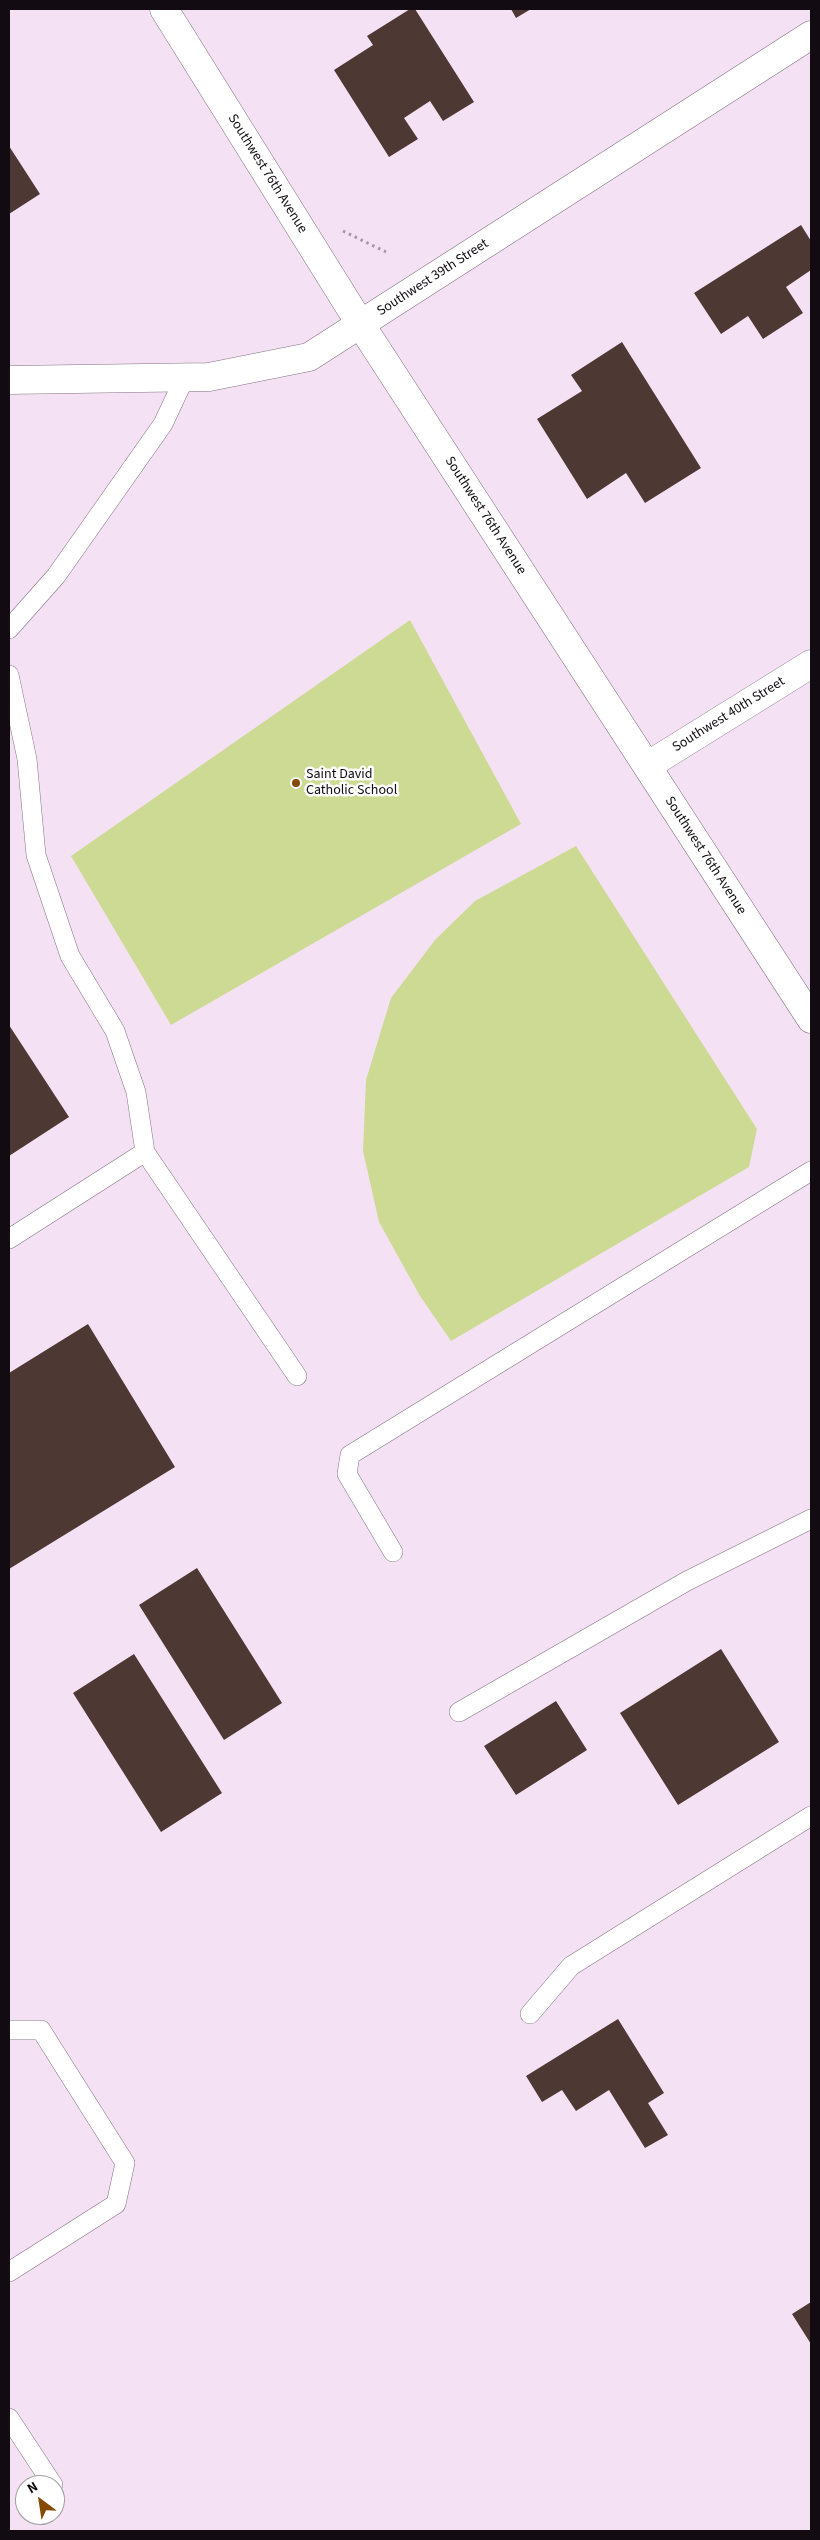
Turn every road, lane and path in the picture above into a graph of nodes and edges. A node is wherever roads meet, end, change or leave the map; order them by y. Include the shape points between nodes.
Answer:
1 (164, 9) edge
2 (811, 35) edge
3 (361, 325) junction
4 (185, 377) junction
5 (9, 380) edge
6 (9, 629) edge
7 (811, 664) edge
8 (9, 675) edge
9 (647, 766) junction
10 (811, 1019) edge
11 (144, 1152) junction
12 (811, 1171) edge
13 (9, 1238) edge
14 (296, 1376) dead end
15 (811, 1519) edge
16 (393, 1552) dead end
17 (459, 1712) dead end
18 (811, 1816) edge
19 (530, 2014) dead end
20 (9, 2030) edge
21 (9, 2272) edge
22 (9, 2418) edge
23 (46, 2475) edge

1 - 3 street, Southwest 76th Avenue
2 - 3 street, Southwest 39th Street
3 - 4 street, Southwest 39th Street via 309,356 209,377
3 - 9 street, Southwest 76th Avenue
4 - 5 street, Southwest 39th Street
4 - 6 lane via 163,424 56,576
7 - 9 street, Southwest 40th Street
8 - 11 lane via 27,759 36,855 70,956 115,1031 136,1092
9 - 10 street, Southwest 76th Avenue
11 - 13 lane
11 - 14 lane
12 - 16 lane via 350,1455 347,1474
15 - 17 lane via 688,1581
18 - 19 lane via 571,1966
20 - 21 lane via 41,2030 125,2163 116,2204
22 - 23 lane

